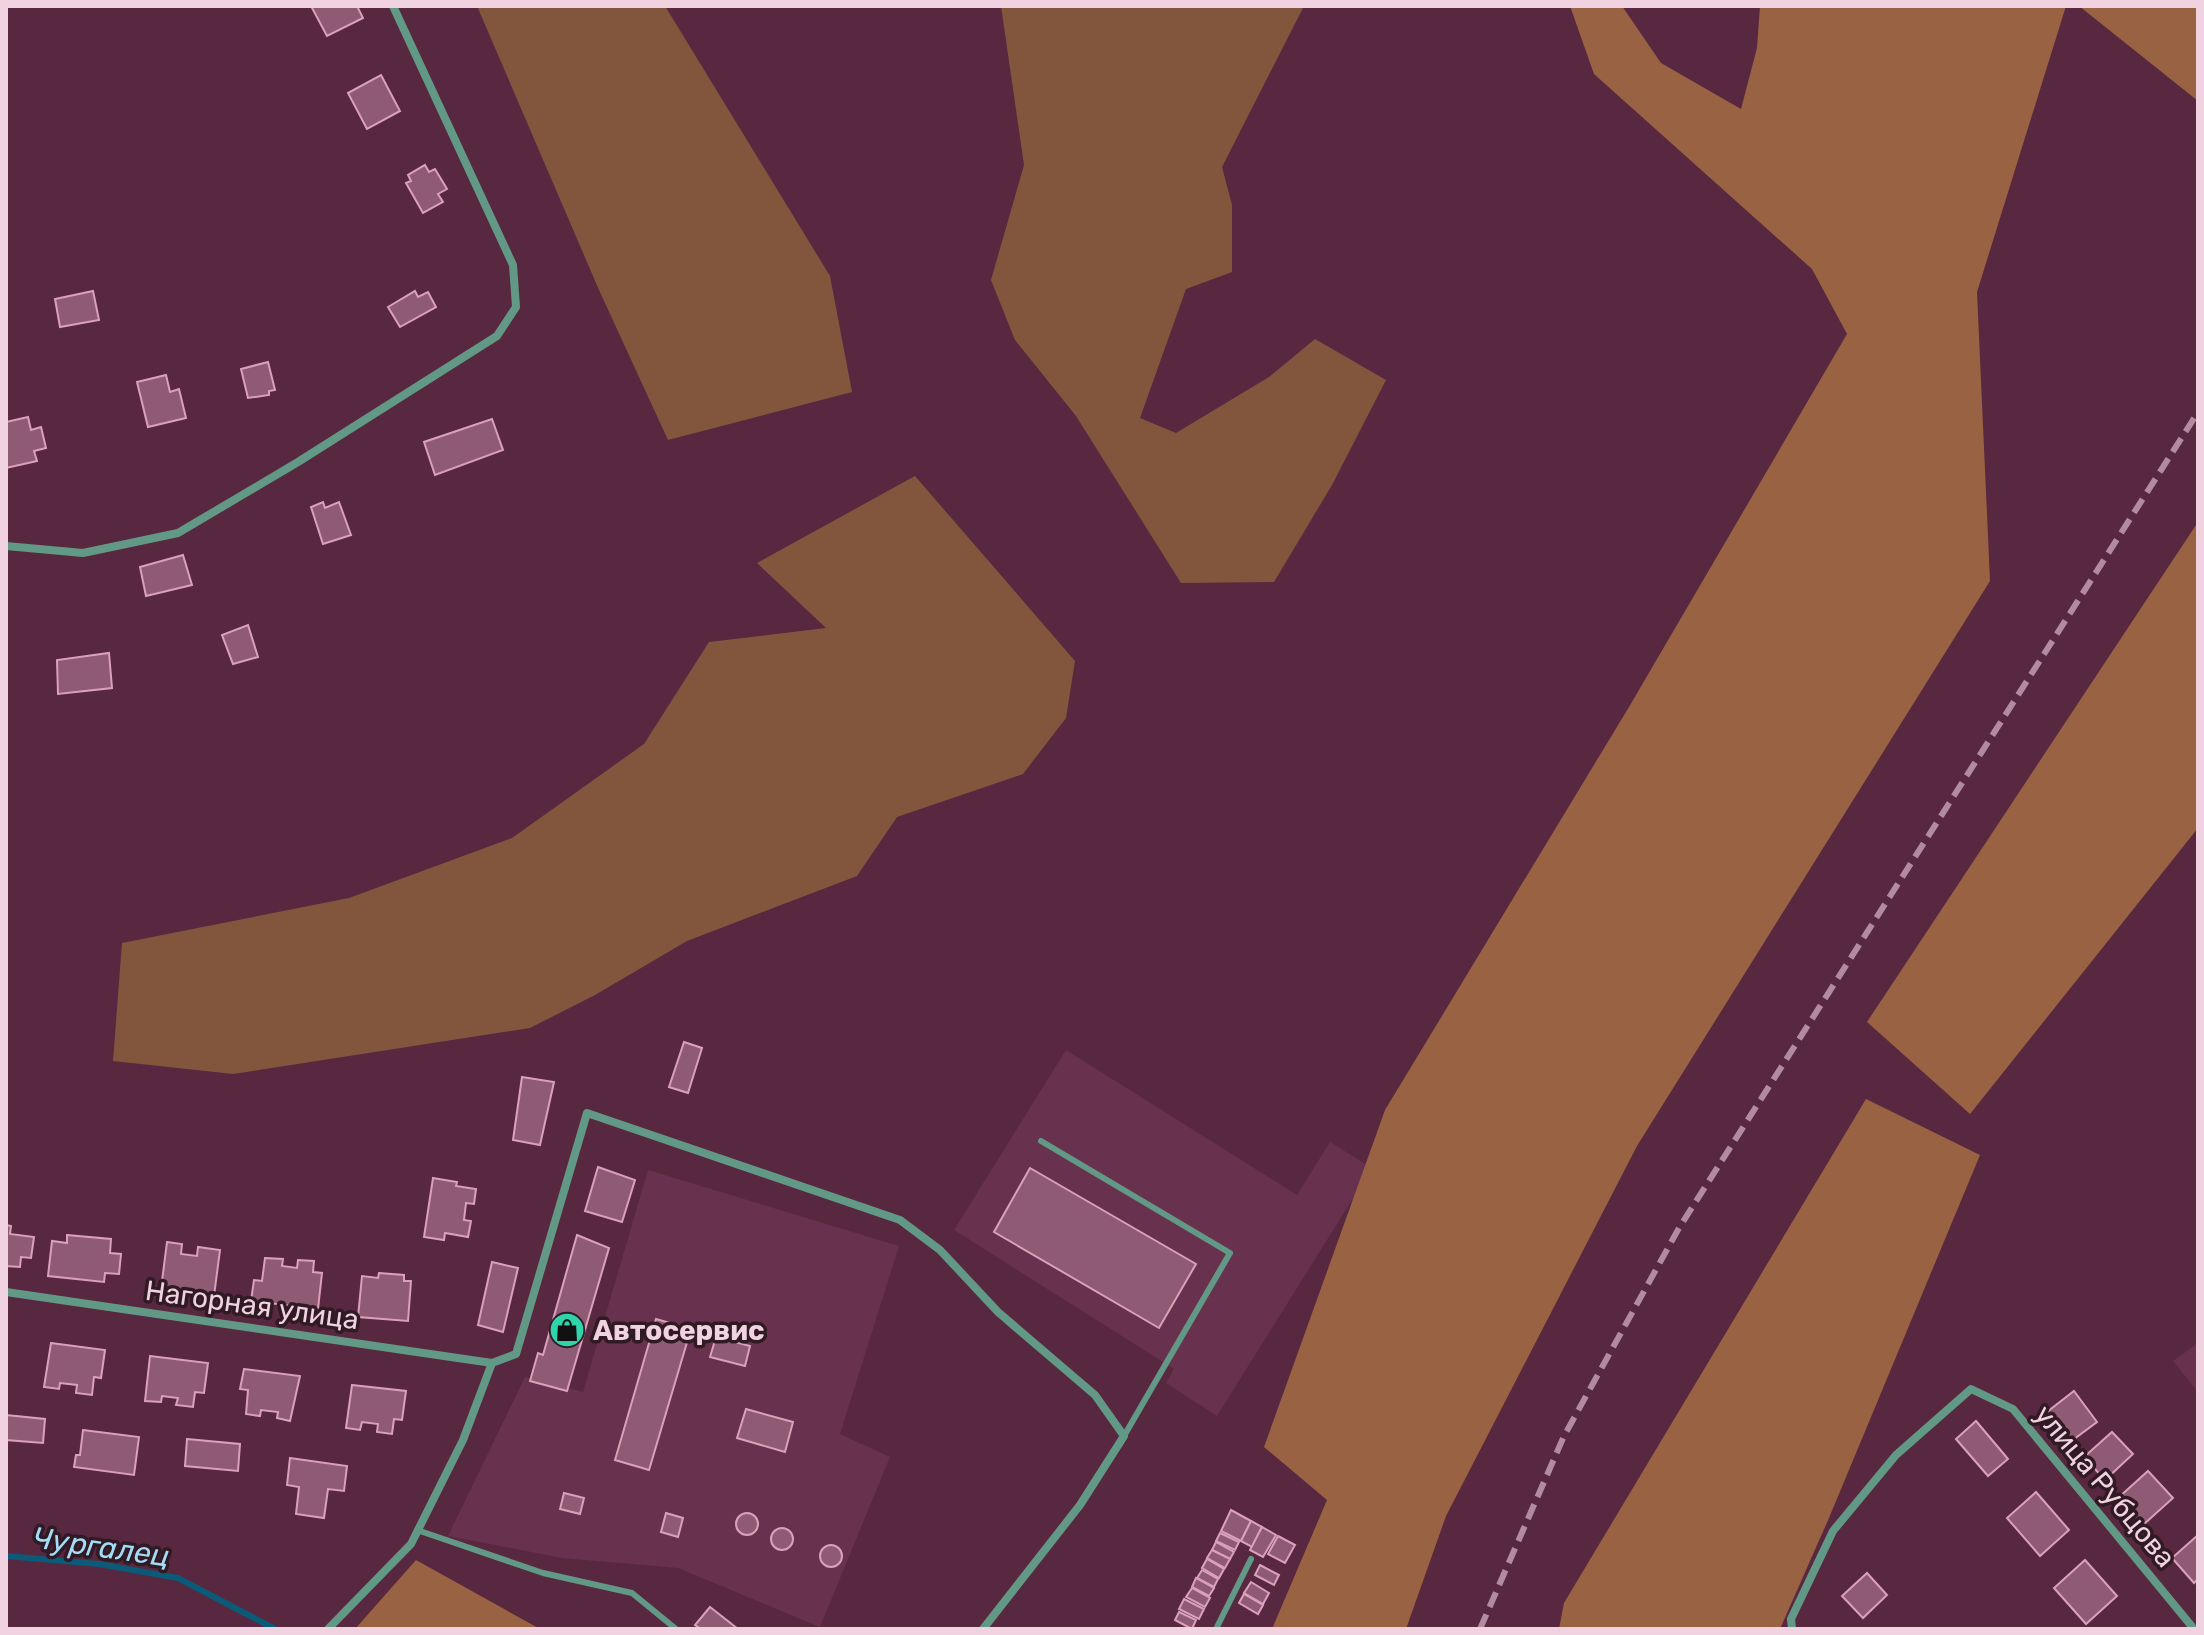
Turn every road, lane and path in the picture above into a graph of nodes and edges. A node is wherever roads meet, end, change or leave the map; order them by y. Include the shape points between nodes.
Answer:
1 (393, 6) edge
2 (6, 546) edge
3 (1041, 1141) dead end
4 (6, 1292) edge
5 (492, 1363) junction
6 (1124, 1436) junction
7 (417, 1530) junction
8 (1251, 1559) dead end
9 (328, 1629) edge
10 (676, 1629) edge
11 (983, 1629) edge
12 (1216, 1629) edge
13 (1792, 1629) edge
14 (2194, 1629) edge

1 - 2 street via 513,265 516,307 497,336 178,533 83,553
3 - 6 lane via 1230,1253
4 - 5 street, Нагорная улица
5 - 6 street via 516,1354 587,1113 900,1220 940,1250 998,1312 1095,1395
5 - 7 street via 463,1440
6 - 11 street via 1080,1505
7 - 9 street via 411,1544
7 - 10 lane via 543,1573 632,1593
8 - 12 lane
13 - 14 street, улица Рубцова via 1791,1619 1833,1531 1896,1455 1971,1389 2013,1409

